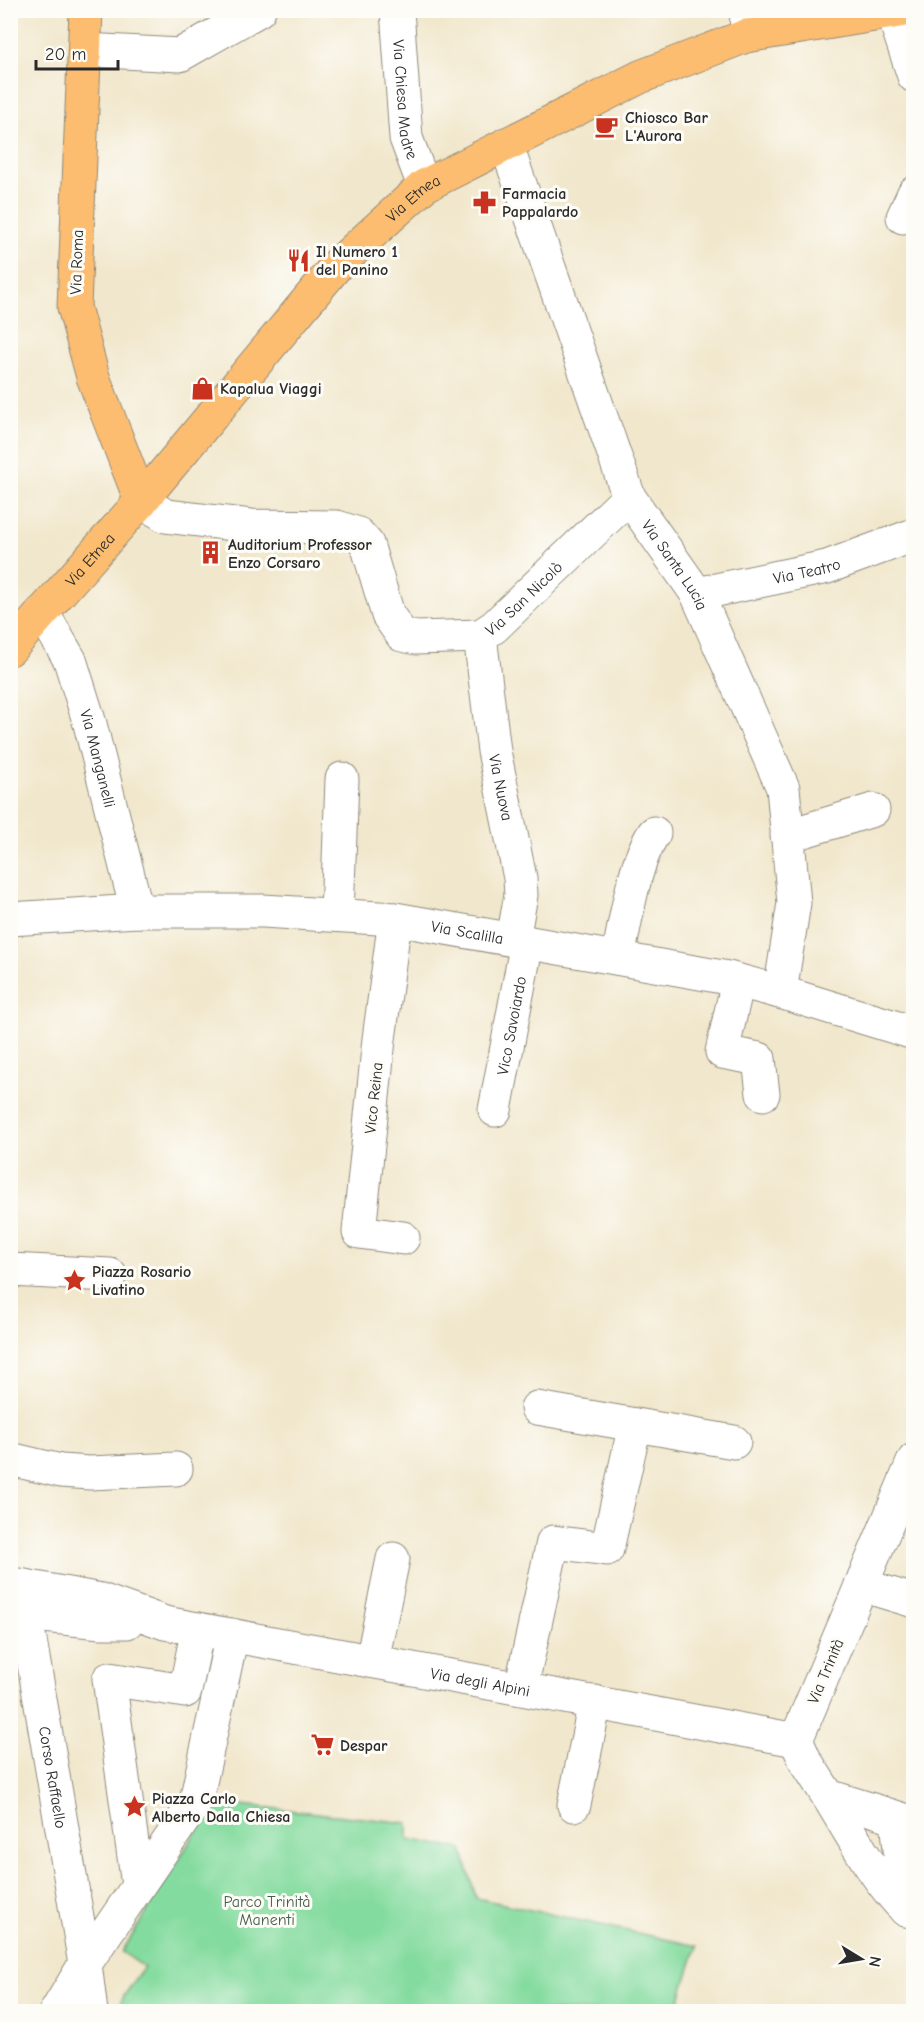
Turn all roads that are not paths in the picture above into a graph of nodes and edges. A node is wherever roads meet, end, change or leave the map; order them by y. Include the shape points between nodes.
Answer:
1 (86, 10) edge
2 (259, 10) edge
3 (397, 10) edge
4 (899, 12) edge
5 (747, 23) edge
6 (85, 50) junction
7 (914, 76) edge
8 (506, 144) junction
9 (424, 186) junction
10 (629, 497) junction
11 (141, 501) junction
12 (914, 535) edge
13 (697, 594) junction
14 (42, 612) junction
15 (480, 636) junction
16 (10, 649) edge
17 (342, 779) dead end
18 (873, 810) dead end
19 (654, 833) dead end
20 (787, 836) junction
21 (137, 911) junction
22 (337, 915) junction
23 (10, 919) edge
24 (395, 919) junction
25 (520, 940) junction
26 (618, 958) junction
27 (738, 981) junction
28 (780, 992) junction
29 (914, 1033) edge
30 (763, 1094) dead end
31 (495, 1110) dead end
32 (403, 1238) dead end
33 (10, 1270) edge
34 (110, 1275) dead end
35 (537, 1408) dead end
36 (635, 1425) junction
37 (734, 1442) dead end
38 (10, 1459) edge
39 (914, 1460) edge
40 (176, 1468) dead end
41 (393, 1559) dead end
42 (861, 1585) junction
43 (18, 1596) edge
44 (914, 1601) edge
45 (198, 1629) junction
46 (232, 1635) junction
47 (372, 1661) junction
48 (521, 1688) junction
49 (185, 1691) junction
50 (219, 1697) junction
51 (595, 1702) junction
52 (796, 1740) junction
53 (828, 1796) junction
54 (574, 1805) dead end
55 (905, 1821) edge
56 (138, 1886) junction
57 (910, 1911) edge
58 (85, 1964) junction
59 (56, 2012) edge
60 (91, 2012) edge

1 - 6 main road, Via Roma
2 - 6 street via 180,56
3 - 9 street, Via Chiesa Madre via 406,138
4 - 5 main road, Via Etnea
4 - 7 street
5 - 8 main road, Via Etnea
6 - 11 main road, Via Roma via 74,307 93,377
8 - 9 main road, Via Etnea
8 - 10 street, Via Santa Lucia
9 - 11 main road, Via Etnea via 337,265
10 - 13 street, Via Santa Lucia
10 - 15 street, Via San Nicolò
11 - 14 main road, Via Etnea
11 - 15 street, Via San Nicolò via 166,516 251,526 337,527 358,534 367,544 388,615 402,635
12 - 13 street, Via Teatro via 827,567
13 - 20 street, Via Santa Lucia via 783,788
14 - 16 main road, Via Etnea
14 - 21 street, Via Manganelli via 70,660 90,723
15 - 25 street, Via Nuova via 494,751 520,878
17 - 22 street
18 - 20 street
19 - 26 street via 645,845
20 - 28 street, Via Santa Lucia via 794,903
21 - 22 street, Via Scalilla
21 - 23 street, Via Scalilla
22 - 24 street, Via Scalilla
24 - 25 street, Via Scalilla
24 - 32 street, Vico Reina via 359,1232
25 - 26 street, Via Scalilla
25 - 31 street, Vico Savoiardo
26 - 27 street, Via Scalilla
27 - 28 street, Via Scalilla
27 - 30 street via 722,1052 759,1059
28 - 29 street, Via Scalilla
33 - 34 street
35 - 36 street
36 - 37 street
36 - 48 street via 607,1549 553,1542
38 - 40 street via 61,1472
39 - 42 street, Via Trinità
41 - 47 street
42 - 44 street
42 - 52 street, Via Trinità
43 - 45 street, Via degli Alpini via 101,1622 165,1623
43 - 58 street, Corso Raffaello
45 - 46 street, Via degli Alpini
45 - 49 street
46 - 47 street, Via degli Alpini
46 - 50 street
47 - 48 street, Via degli Alpini
48 - 51 street, Via degli Alpini
49 - 50 street
49 - 56 street via 110,1679
50 - 56 street via 196,1801
51 - 52 street, Via degli Alpini
51 - 54 street
52 - 53 street
53 - 55 street
53 - 57 street via 891,1895
55 - 57 street
56 - 58 street
58 - 59 street
58 - 60 street, Corso Raffaello

